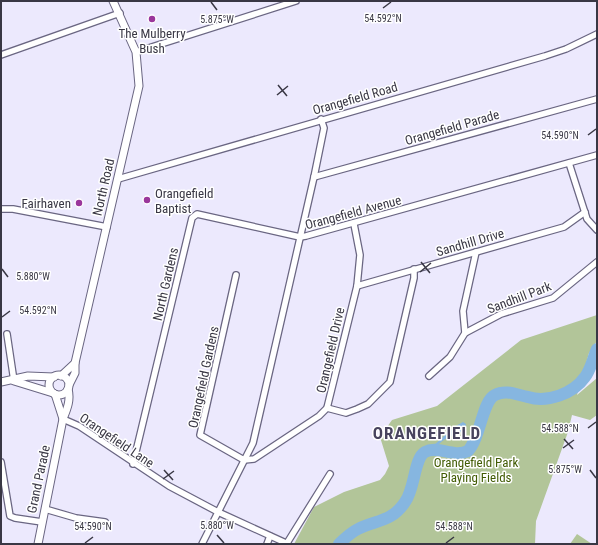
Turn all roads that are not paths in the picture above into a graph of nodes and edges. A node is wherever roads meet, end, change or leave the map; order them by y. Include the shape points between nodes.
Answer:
1 (113, 1) edge
2 (296, 1) edge
3 (120, 14) junction
4 (597, 34) edge
5 (136, 52) junction
6 (1, 54) edge
7 (597, 99) edge
8 (320, 119) junction
9 (597, 155) edge
10 (569, 163) junction
11 (314, 177) junction
12 (118, 179) junction
13 (1, 209) edge
14 (585, 212) junction
15 (354, 224) junction
16 (106, 227) junction
17 (597, 230) edge
18 (300, 237) junction
19 (476, 252) junction
20 (597, 262) edge
21 (414, 269) junction
22 (236, 275) dead end
23 (357, 286) junction
24 (465, 333) junction
25 (8, 334) dead end
26 (76, 363) junction
27 (58, 376) junction
28 (429, 376) dead end
29 (14, 380) junction
30 (1, 382) edge
31 (69, 387) junction
32 (54, 393) junction
33 (327, 408) junction
34 (63, 419) junction
35 (244, 460) junction
36 (1, 462) edge
37 (133, 464) junction
38 (330, 474) dead end
39 (45, 509) junction
40 (218, 512) junction
41 (42, 522) junction
42 (105, 522) dead end
43 (270, 536) junction
44 (38, 544) edge
45 (202, 544) edge
46 (267, 544) edge
47 (287, 544) edge

1 - 3 street, North Road
2 - 5 street
3 - 5 street, North Road
3 - 6 street
4 - 8 street, Orangefield Road via 545,56
5 - 12 street, North Road via 139,74 136,98
7 - 11 street, Orangefield Parade
8 - 11 street via 324,128
8 - 12 street, Orangefield Road
9 - 10 street, Orangefield Avenue
10 - 14 street
10 - 15 street, Orangefield Avenue
11 - 18 street
12 - 16 street, North Road
13 - 16 street via 13,209
14 - 17 street
14 - 19 street, Sandhill Drive via 564,227
15 - 18 street, Orangefield Avenue
15 - 23 street, Orangefield Drive via 360,255
16 - 26 street, North Road
18 - 35 street, Orangefield Avenue via 252,443
18 - 37 street, North Gardens via 197,214 192,218
19 - 21 street, Sandhill Drive
19 - 24 street via 463,311
20 - 24 street, Sandhill Park via 553,298 502,314
21 - 23 street, Sandhill Drive
21 - 33 street via 390,382 368,404 357,409 346,412
22 - 35 street, Orangefield Gardens via 200,435
23 - 33 street, Orangefield Drive
24 - 28 street via 450,357
25 - 29 street
26 - 27 street
26 - 31 street, North Road
27 - 29 street via 28,376
27 - 31 street via 67,379
27 - 32 street via 50,385
29 - 30 street
29 - 32 street
31 - 32 street via 64,394
31 - 34 street, Grand Parade via 70,396
32 - 34 street, Grand Parade
33 - 35 street, Orangefield Drive via 319,416 254,458
34 - 37 street, Orangefield Lane via 79,426
34 - 39 street, Grand Parade
35 - 40 street, Orangefield Avenue
36 - 41 street via 10,516
37 - 40 street, Orangefield Lane
38 - 47 street
39 - 41 street, Grand Parade
39 - 42 street via 76,518
40 - 43 street, Orangefield Lane
40 - 45 street, Orangefield Avenue
41 - 44 street, Grand Parade
43 - 46 street
43 - 47 street, Orangefield Lane

